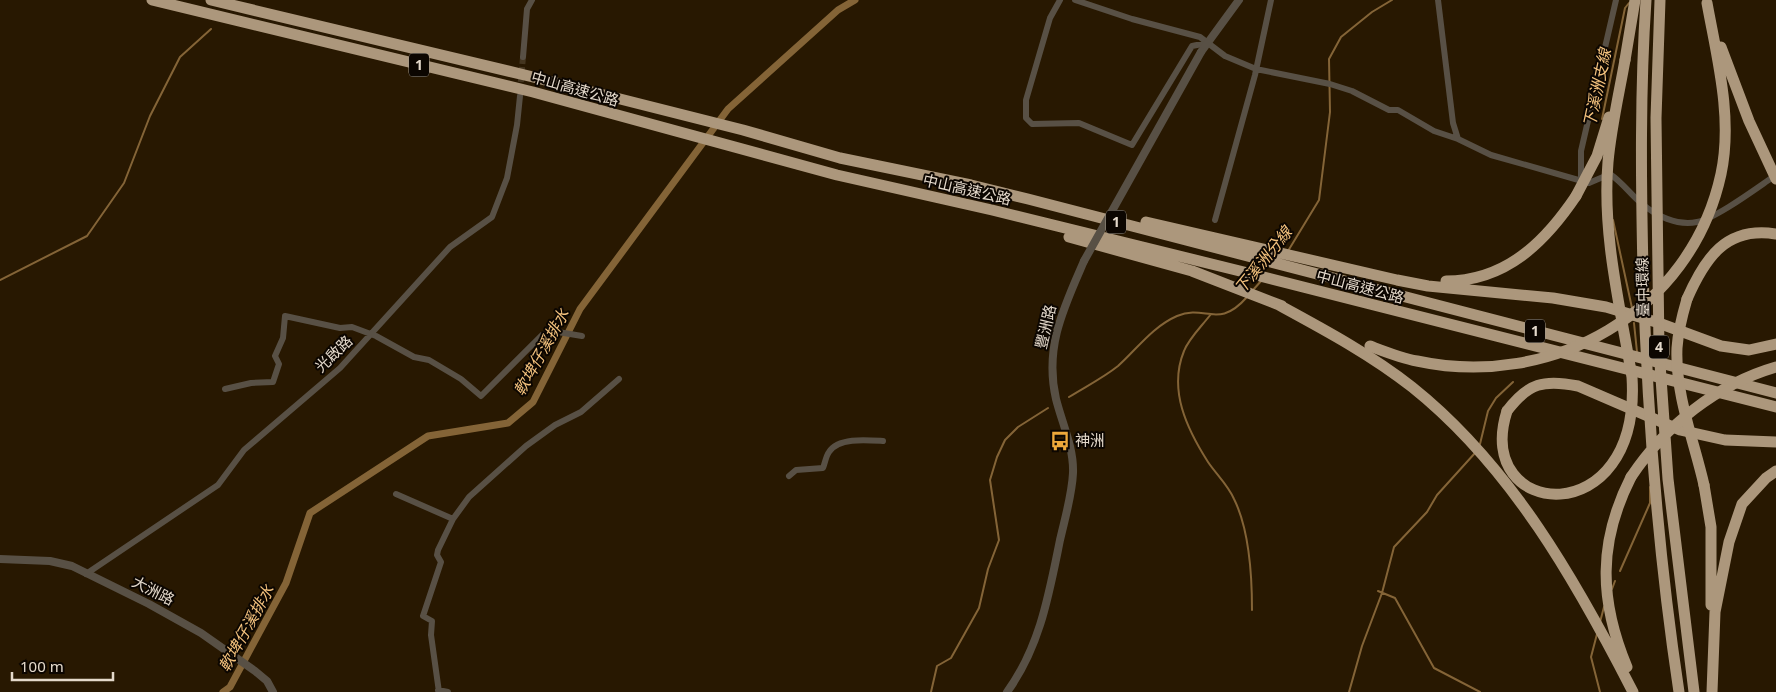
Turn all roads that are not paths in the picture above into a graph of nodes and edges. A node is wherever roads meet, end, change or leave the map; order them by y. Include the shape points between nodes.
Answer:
1 (152, 0) edge
2 (211, 0) edge
3 (532, 0) edge
4 (1060, 0) edge
5 (1075, 0) edge
6 (1239, 0) edge
7 (1271, 0) edge
8 (1438, 0) edge
9 (1616, 0) edge
10 (1636, 0) edge
11 (1646, 0) edge
12 (1660, 0) edge
13 (1707, 1) edge
14 (1207, 42) junction
15 (523, 57) tunnel mouth
16 (1625, 60) junction
17 (1256, 69) junction
18 (520, 96) tunnel mouth
19 (1458, 139) junction
20 (1776, 177) edge
21 (1581, 181) junction
22 (992, 210) junction
23 (1215, 220) dead end
24 (1776, 234) edge
25 (1292, 263) junction
26 (1397, 280) junction
27 (370, 336) junction
28 (582, 336) dead end
29 (1776, 344) edge
30 (1371, 352) junction
31 (1776, 367) edge
32 (619, 379) dead end
33 (225, 389) dead end
34 (1776, 393) edge
35 (1776, 407) edge
36 (883, 441) dead end
37 (1776, 442) edge
38 (1776, 472) edge
39 (789, 476) dead end
40 (396, 494) dead end
41 (453, 519) junction
42 (0, 559) edge
43 (86, 574) junction
44 (439, 691) edge
45 (273, 692) edge
46 (448, 692) edge
47 (1007, 692) edge
48 (1633, 692) edge
49 (1638, 692) edge
50 (1679, 692) edge
51 (1694, 692) edge
52 (1711, 692) edge

1 - 22 highway, 中山高速公路 / 1 via 532,92 837,175
2 - 25 highway, 中山高速公路 / 1 via 688,116 840,158 971,185
3 - 15 street via 526,9
4 - 14 street via 1050,18 1026,100 1026,118 1032,124 1079,123 1132,145 1192,46
5 - 14 street via 1200,37
6 - 14 street, 豐洲路
7 - 17 street
8 - 19 street via 1453,123
9 - 21 street via 1581,151
10 - 16 highway
11 - 50 highway, 臺中環線 / 4, bridge via 1641,194 1645,342 1653,478
12 - 51 highway, 臺中環線 / 4, bridge via 1656,118 1659,349 1668,479
13 - 20 highway, bridge via 1733,81
13 - 30 highway, bridge via 1719,65 1725,123 1721,174 1695,242 1654,297 1620,324 1593,339 1527,362 1490,366 1442,365
14 - 17 street via 1224,56
14 - 47 street, 豐洲路, bridge via 1084,261 1059,318 1052,378 1072,455 1069,501 1037,638 1026,664
16 - 26 highway, bridge via 1597,156 1576,196 1534,248 1502,268 1459,281
16 - 37 highway, bridge via 1608,161 1607,192 1609,241 1634,397 1627,436 1616,459 1594,484 1566,495 1536,491 1524,484 1503,454 1501,440 1507,411 1516,399 1537,385 1549,382 1578,386 1680,430 1725,440
17 - 19 street via 1342,88
17 - 23 street
18 - 27 street, 光啟路 via 507,178 492,217 450,247
19 - 21 street via 1491,155
20 - 21 street via 1698,222 1671,221 1641,203 1610,174 1589,183
22 - 30 highway via 1052,232 1192,271 1239,288
22 - 35 highway, 中山高速公路 / 1
24 - 52 highway, bridge via 1753,232 1740,236 1710,256 1686,299 1679,328 1680,388 1704,485 1710,527
25 - 26 highway
25 - 34 highway, 中山高速公路 / 1
26 - 29 highway via 1606,307 1720,346 1750,350
27 - 28 street via 376,336 414,357 429,360 461,379 481,396 542,334 558,332
27 - 33 street via 352,327 340,328 285,316 283,338 275,356 279,364 273,382
27 - 43 street, 光啟路 via 340,368 244,450 218,485
30 - 48 highway via 1440,410 1509,487 1590,610
31 - 49 highway, bridge via 1726,388 1688,414 1645,457 1620,498 1609,534 1605,577 1613,625
32 - 41 street via 581,412 555,425 526,446 469,497
36 - 39 street via 838,445 829,452 823,468 796,470
38 - 52 highway via 1742,504 1729,542 1715,612
40 - 41 street
41 - 44 street via 438,550 441,562 423,616 432,621
42 - 43 street, 大洲路 via 50,561 72,566
43 - 45 street, 大洲路 via 201,633 255,671 267,681
44 - 46 street

